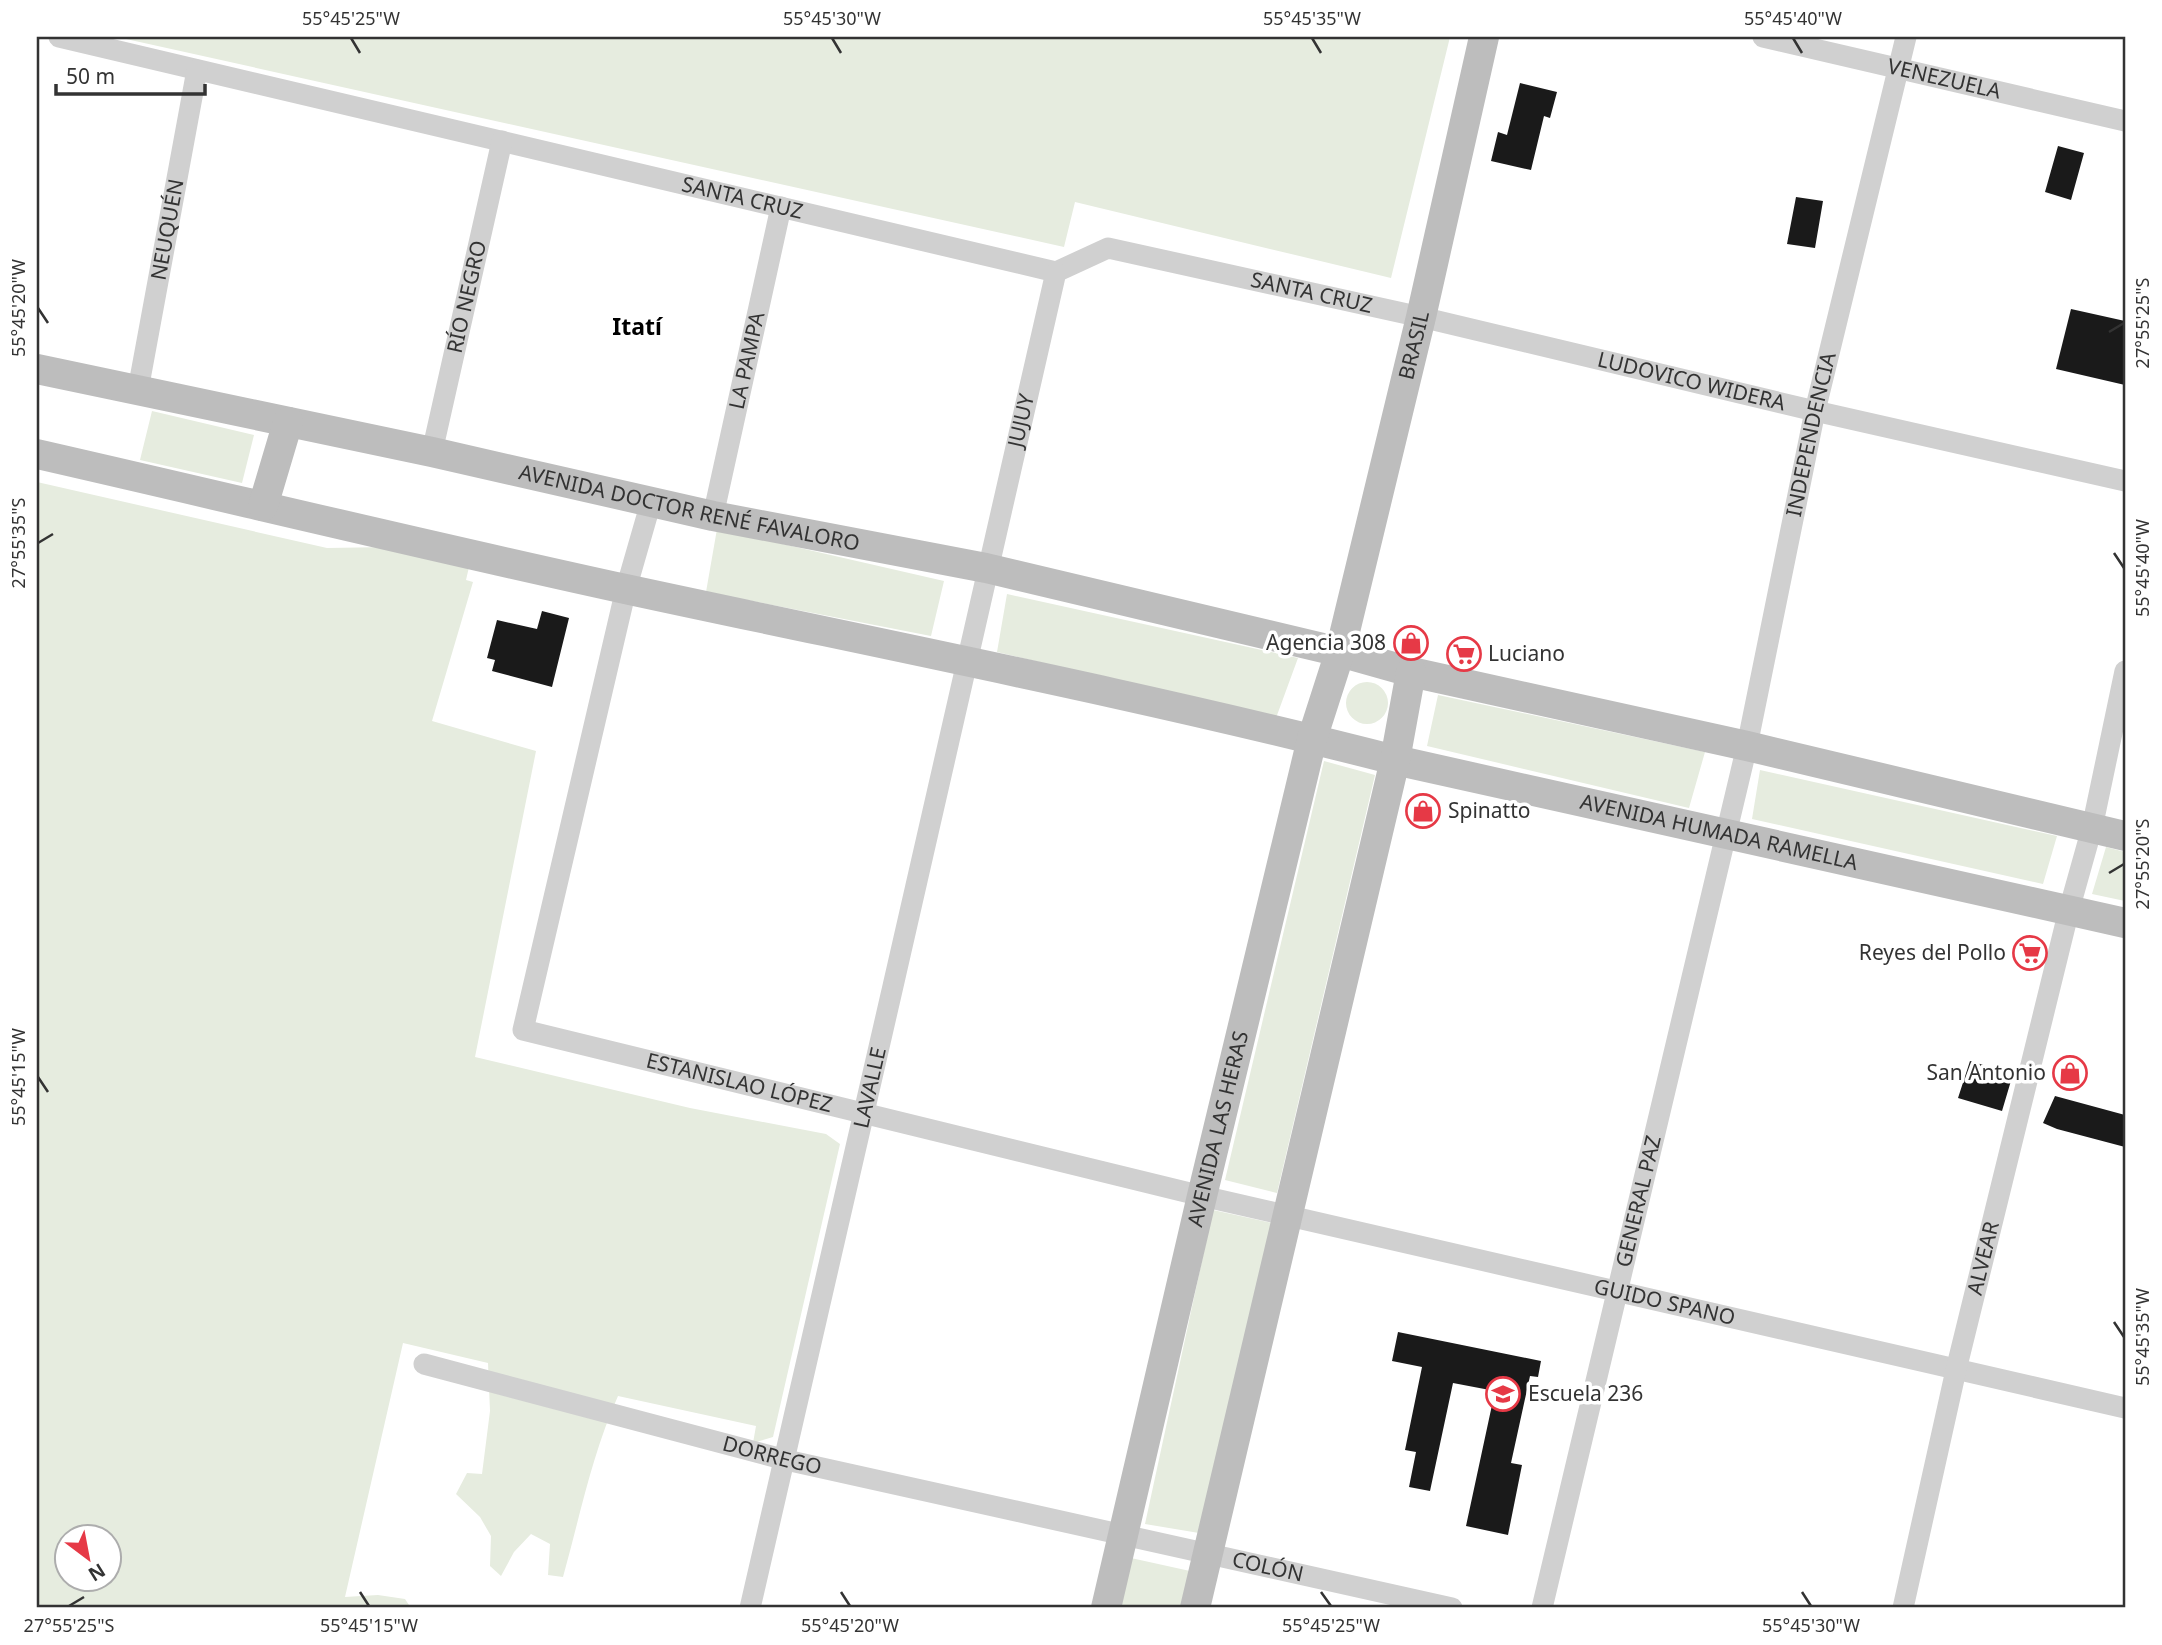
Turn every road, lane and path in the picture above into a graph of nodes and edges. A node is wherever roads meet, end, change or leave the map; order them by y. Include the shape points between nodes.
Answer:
1 (59, 37) edge
2 (1484, 37) edge
3 (1763, 37) edge
4 (1906, 37) edge
5 (1899, 69) junction
6 (197, 71) junction
7 (2125, 121) edge
8 (502, 141) junction
9 (781, 207) junction
10 (1056, 272) junction
11 (1421, 317) junction
12 (37, 369) edge
13 (138, 390) junction
14 (1815, 411) junction
15 (288, 422) junction
16 (432, 452) junction
17 (37, 454) edge
18 (2125, 481) edge
19 (651, 502) junction
20 (263, 506) junction
21 (713, 516) junction
22 (986, 568) junction
23 (626, 589) junction
24 (1340, 652) junction
25 (965, 661) junction
26 (2125, 671) edge
27 (1411, 672) junction
28 (1312, 739) junction
29 (1747, 746) junction
30 (1395, 760) junction
31 (2092, 828) junction
32 (1725, 834) junction
33 (2125, 836) edge
34 (2069, 910) junction
35 (2125, 923) edge
36 (864, 1112) junction
37 (1202, 1196) junction
38 (1286, 1216) junction
39 (1617, 1292) junction
40 (424, 1364) dead end
41 (1956, 1370) junction
42 (2125, 1408) edge
43 (786, 1460) junction
44 (1124, 1535) junction
45 (1208, 1553) junction
46 (750, 1608) edge
47 (1106, 1608) edge
48 (1195, 1608) edge
49 (1452, 1608) edge
50 (1542, 1608) edge
51 (1903, 1608) edge

1 - 6 street, SANTA CRUZ
2 - 11 main road, BRASIL
3 - 5 street, VENEZUELA
4 - 5 street, INDEPENDENCIA
5 - 7 street, VENEZUELA
5 - 14 street, INDEPENDENCIA
6 - 8 street, SANTA CRUZ
6 - 13 street, NEUQUÉN
8 - 9 street, SANTA CRUZ
8 - 16 street, RÍO NEGRO
9 - 10 street, SANTA CRUZ
9 - 21 street, LA PAMPA
10 - 11 street, SANTA CRUZ via 1108,248
10 - 22 street, JUJUY
11 - 14 street, LUDOVICO WIDERA
11 - 24 main road, BRASIL
12 - 13 main road, AVENIDA DOCTOR RENÉ FAVALORO
13 - 15 main road, AVENIDA DOCTOR RENÉ FAVALORO
14 - 18 street, LUDOVICO WIDERA
14 - 29 street, INDEPENDENCIA
15 - 16 main road, AVENIDA DOCTOR RENÉ FAVALORO
15 - 20 main road
16 - 19 main road, AVENIDA DOCTOR RENÉ FAVALORO
17 - 20 main road
19 - 21 main road, AVENIDA DOCTOR RENÉ FAVALORO
19 - 23 street
20 - 23 main road
21 - 22 main road, AVENIDA DOCTOR RENÉ FAVALORO
22 - 24 main road, AVENIDA DOCTOR RENÉ FAVALORO
22 - 25 street, LAVALLE
23 - 25 main road
23 - 36 street, ESTANISLAO LÓPEZ via 523,1030
24 - 27 main road
24 - 28 main road, AVENIDA LAS HERAS
25 - 28 main road
25 - 36 street, LAVALLE
26 - 31 street, ALVEAR
27 - 29 main road
27 - 30 main road
28 - 30 main road, AVENIDA HUMADA RAMELLA
28 - 37 main road, AVENIDA LAS HERAS
29 - 31 main road
29 - 32 street, INDEPENDENCIA
30 - 32 main road, AVENIDA HUMADA RAMELLA
30 - 38 main road
31 - 33 main road
31 - 34 street, ALVEAR
32 - 34 main road, AVENIDA HUMADA RAMELLA
32 - 39 street, GENERAL PAZ
34 - 35 main road, AVENIDA HUMADA RAMELLA
34 - 41 street, ALVEAR
36 - 37 street, ESTANISLAO LÓPEZ
36 - 43 street, LAVALLE
37 - 38 street, GUIDO SPANO
37 - 44 main road, AVENIDA LAS HERAS
38 - 39 street, GUIDO SPANO
38 - 45 main road
39 - 41 street, GUIDO SPANO
39 - 50 street, GENERAL PAZ
40 - 43 street, DORREGO
41 - 42 street, GUIDO SPANO
41 - 51 street, ALVEAR
43 - 44 street, DORREGO
43 - 46 street, LAVALLE
44 - 45 street, COLÓN
44 - 47 main road, AVENIDA LAS HERAS
45 - 48 main road
45 - 49 street, COLÓN

